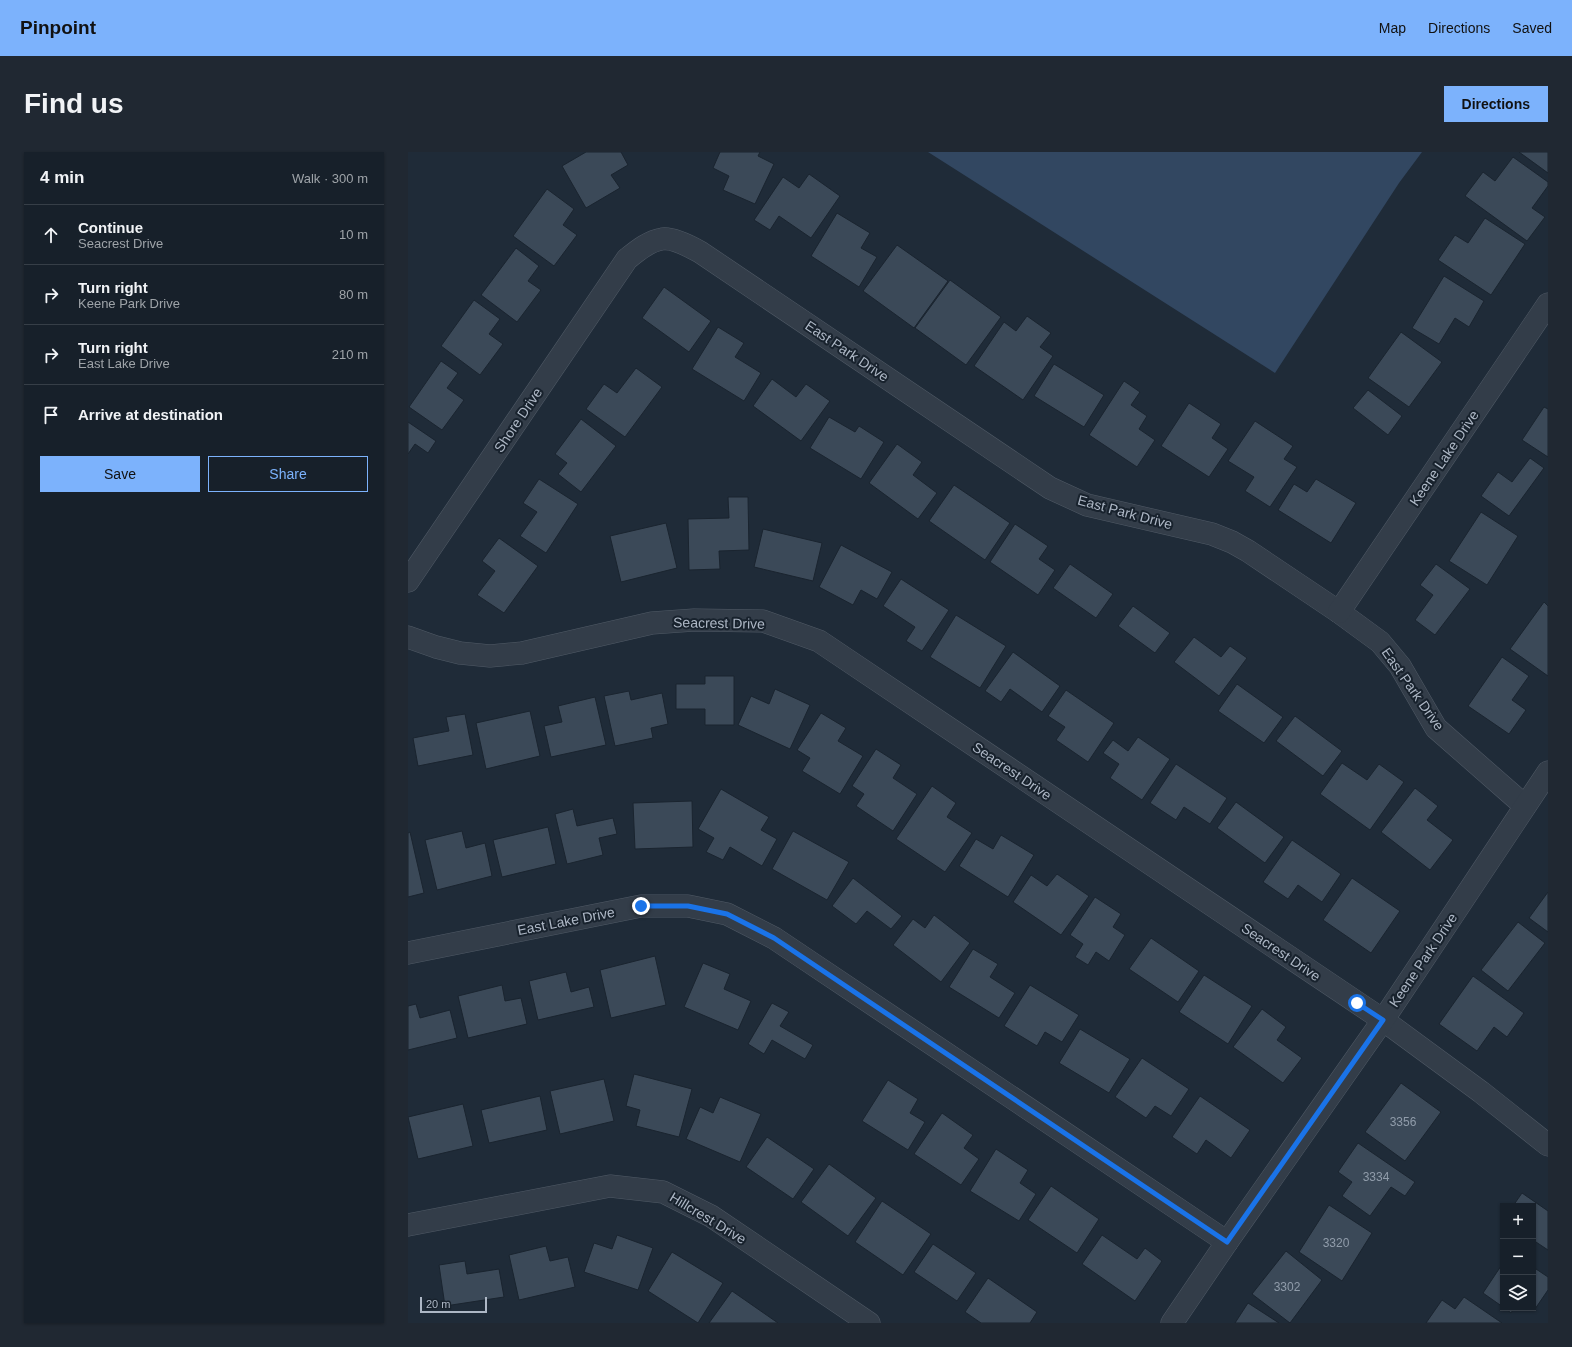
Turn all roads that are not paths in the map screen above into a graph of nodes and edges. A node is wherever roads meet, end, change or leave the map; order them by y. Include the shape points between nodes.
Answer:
1 (627, 259) joint
2 (1548, 304) edge
3 (415, 556) edge
4 (408, 581) edge
5 (1339, 612) junction
6 (408, 637) edge
7 (1548, 772) edge
8 (1525, 806) junction
9 (408, 953) edge
10 (1383, 1020) junction
11 (1548, 1145) edge
12 (408, 1225) edge
13 (1227, 1242) junction
14 (869, 1323) edge
15 (1172, 1323) edge

1 - 3 street, Shore Drive
1 - 5 street, East Park Drive via 641,248 663,238 682,243 700,252 1050,488 1087,504 1212,534 1232,542
2 - 5 street, Keene Lake Drive
3 - 4 street, Shore Drive
5 - 8 street, East Park Drive via 1380,642 1400,666 1436,728
6 - 10 street, Seacrest Drive via 460,653 490,656 522,653 652,623 694,620 763,621 819,641
7 - 8 street, Keene Park Drive
8 - 10 street, Keene Park Drive
9 - 13 street, East Lake Drive via 641,906 688,906 727,914 774,938
10 - 11 street, Seacrest Drive
10 - 13 street, Keene Park Drive
12 - 14 street, Hillcrest Drive via 610,1186 663,1192 711,1216
13 - 15 street, Keene Park Drive

